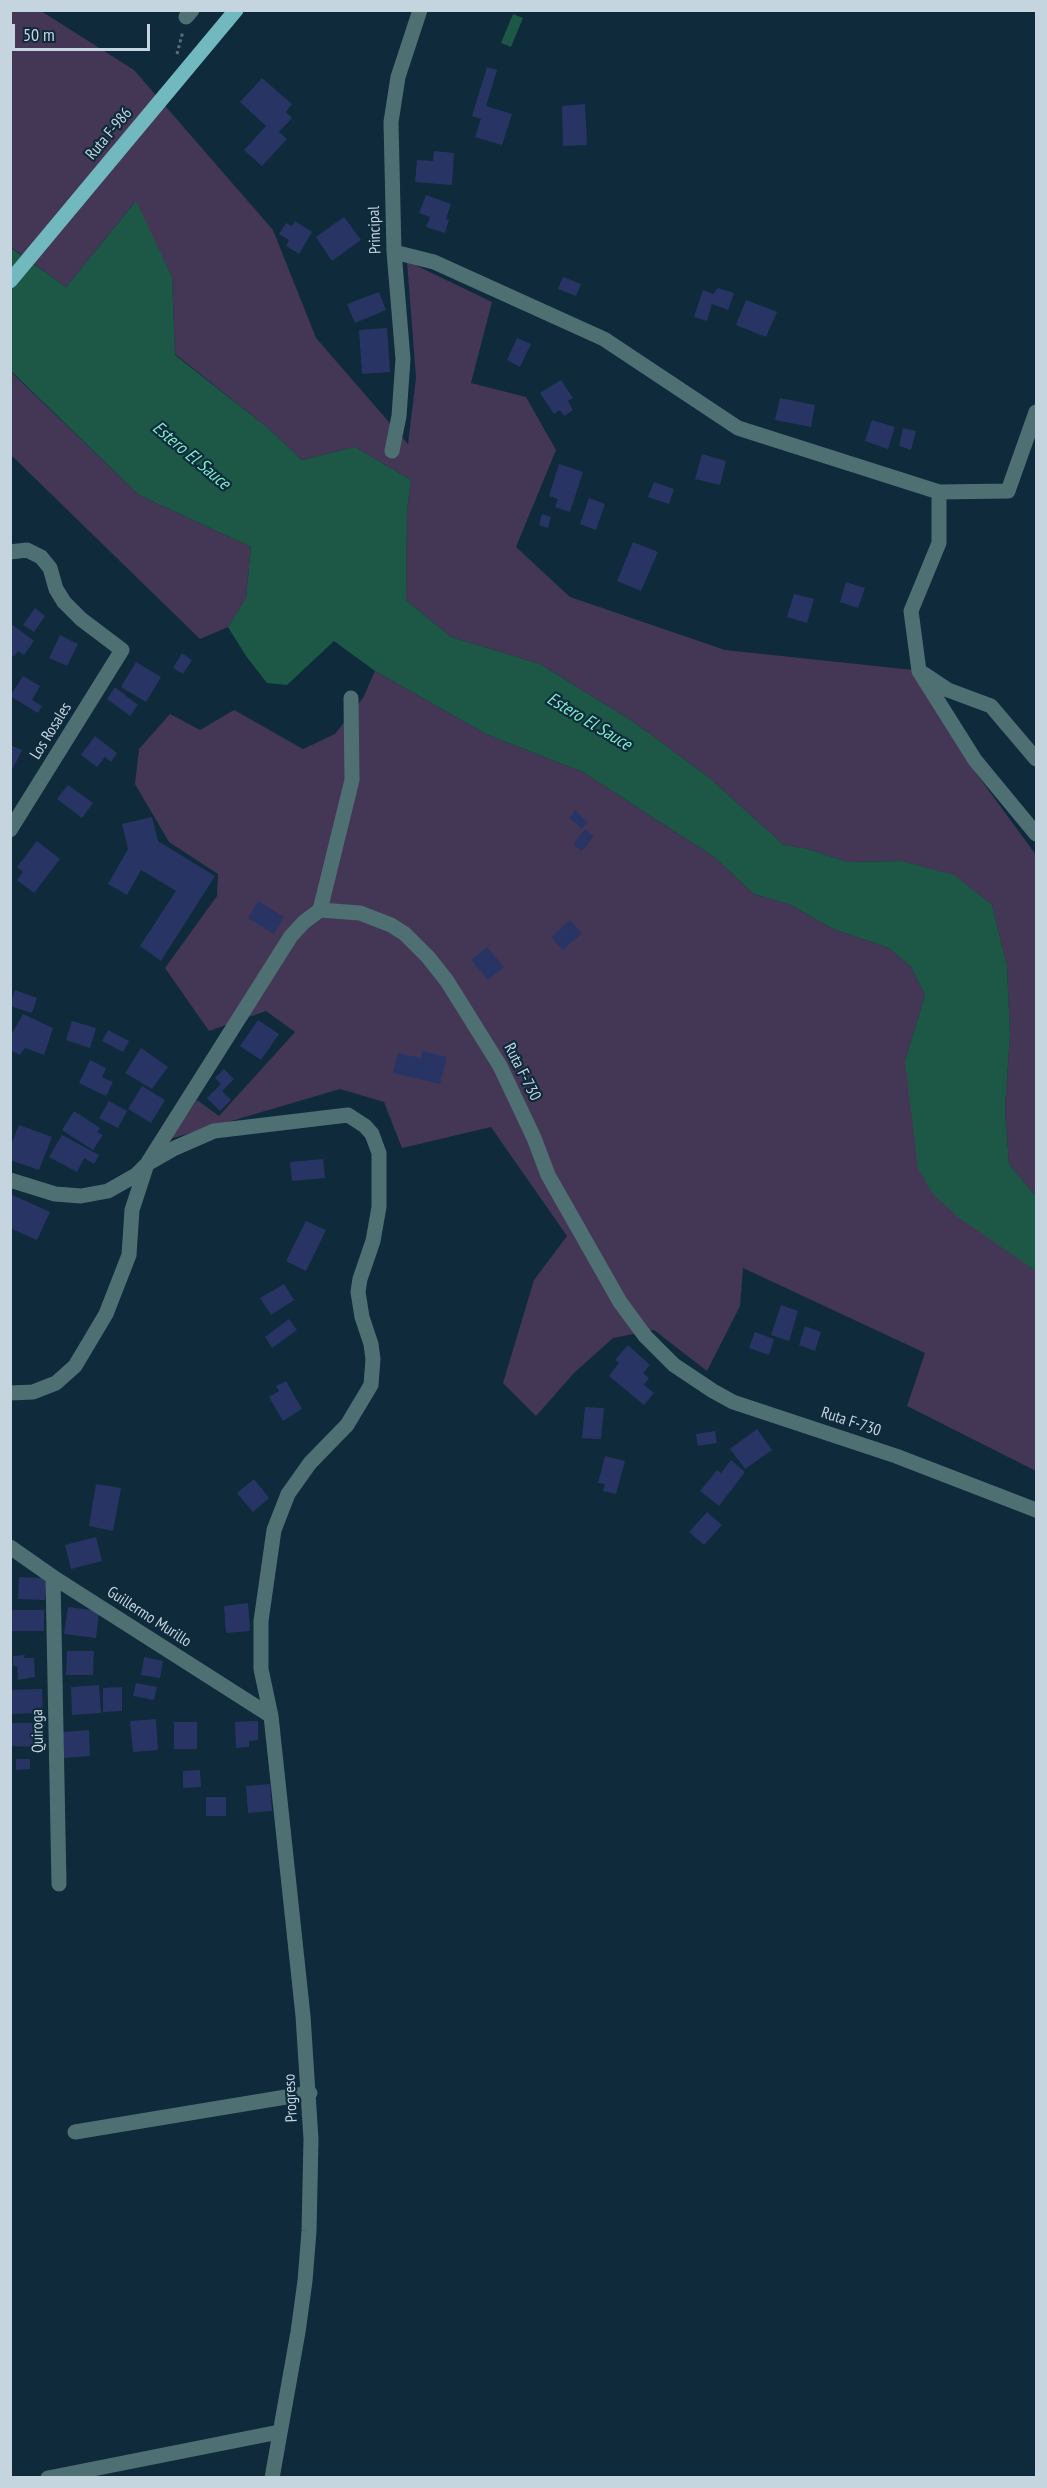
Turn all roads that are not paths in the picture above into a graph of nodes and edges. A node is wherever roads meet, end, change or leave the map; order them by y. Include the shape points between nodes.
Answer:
1 (236, 10) edge
2 (420, 10) edge
3 (393, 252) junction
4 (10, 281) edge
5 (1036, 412) edge
6 (392, 451) dead end
7 (939, 492) junction
8 (10, 552) edge
9 (919, 671) junction
10 (351, 698) dead end
11 (1036, 759) edge
12 (10, 831) edge
13 (1036, 834) edge
14 (320, 910) junction
15 (147, 1164) junction
16 (10, 1180) edge
17 (10, 1393) edge
18 (1036, 1510) edge
19 (10, 1547) edge
20 (54, 1577) junction
21 (271, 1716) junction
22 (59, 1884) dead end
23 (310, 2093) junction
24 (75, 2132) dead end
25 (279, 2432) junction
26 (48, 2478) edge
27 (272, 2478) edge

1 - 4 main road, Ruta F-986
2 - 3 street, Principal via 398,77 391,122
3 - 6 street, Principal via 403,359
3 - 7 street via 434,262 604,339 738,428
5 - 7 street via 1008,490
7 - 9 street via 939,543 911,611
8 - 12 street, Los Rosales via 27,550 41,557 50,568 64,602 81,620 122,650
9 - 11 street via 948,690 991,706
9 - 13 street via 975,760
10 - 14 street via 352,780
14 - 15 street via 291,936
14 - 18 street, Ruta F-730 via 376,918 405,934 428,957 464,1006 500,1066 548,1175 620,1302 645,1336 674,1365 734,1402 896,1456
15 - 16 street via 108,1191 81,1196 55,1194
15 - 17 street via 132,1210 129,1255 96,1331 66,1375 45,1388
15 - 21 street, Progreso via 214,1131 348,1115 372,1134 379,1153 377,1221 358,1292 374,1374 362,1403 298,1478 280,1512 271,1549 260,1646
19 - 20 street, Guillermo Murillo
20 - 21 street, Guillermo Murillo
20 - 22 street, Quiroga
21 - 23 street, Progreso
23 - 24 street
23 - 25 street, Progreso via 311,2185 304,2281
25 - 26 street
25 - 27 street, Progreso

